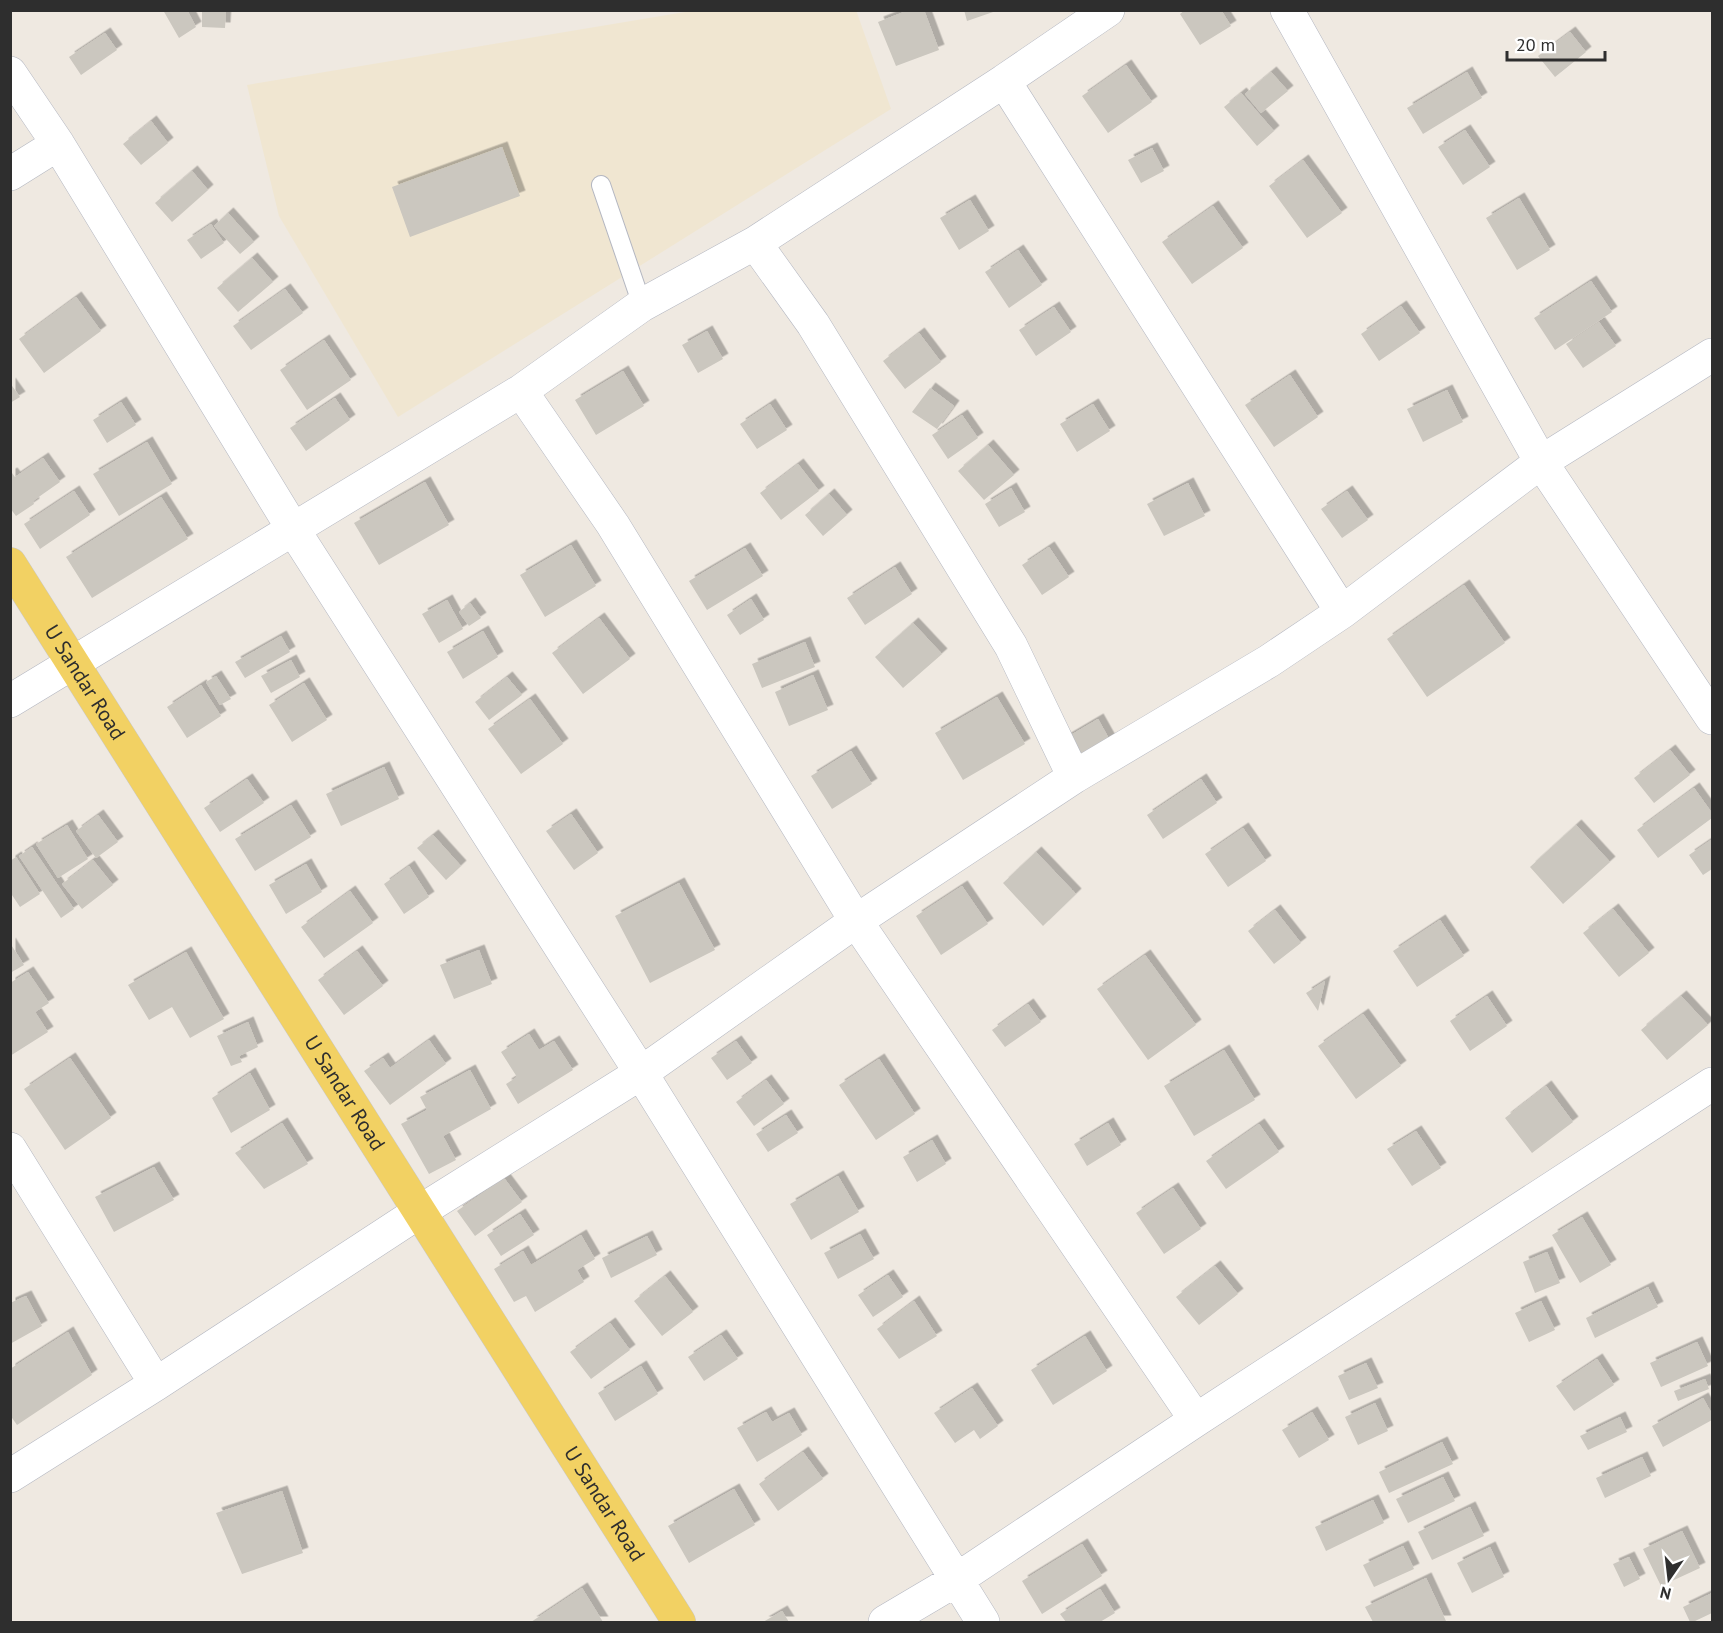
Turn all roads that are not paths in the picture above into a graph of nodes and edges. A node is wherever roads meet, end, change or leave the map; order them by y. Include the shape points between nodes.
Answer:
1 (1108, 10) edge
2 (1287, 10) edge
3 (10, 73) edge
4 (1004, 81) junction
5 (57, 144) junction
6 (10, 174) edge
7 (601, 185) dead end
8 (756, 243) junction
9 (642, 305) junction
10 (1713, 355) edge
11 (521, 391) junction
12 (1541, 462) junction
13 (293, 529) junction
14 (10, 564) edge
15 (1342, 612) junction
16 (73, 662) junction
17 (10, 701) edge
18 (1713, 718) edge
19 (1074, 777) junction
20 (856, 921) junction
21 (641, 1073) junction
22 (1713, 1084) edge
23 (10, 1149) edge
24 (419, 1212) junction
25 (156, 1384) junction
26 (1196, 1420) junction
27 (10, 1476) edge
28 (956, 1580) junction
29 (679, 1623) edge
30 (885, 1623) edge
31 (983, 1623) edge

1 - 4 street
2 - 12 street
3 - 5 street
4 - 8 street
4 - 15 street
5 - 6 street
5 - 13 street
7 - 9 lane
8 - 9 street
8 - 19 street via 813,324 1011,646
9 - 11 street
10 - 12 street
11 - 13 street
11 - 20 street via 613,525
12 - 15 street
12 - 18 street
13 - 16 street
13 - 21 street
14 - 16 main road, U Sandar Road
15 - 19 street via 1269,661
16 - 17 street
16 - 24 main road, U Sandar Road
19 - 20 street
20 - 21 street
20 - 26 street
21 - 24 street
21 - 28 street
22 - 26 street
23 - 25 street
24 - 25 street
24 - 29 main road, U Sandar Road
25 - 27 street
26 - 28 street
28 - 30 street
28 - 31 street

